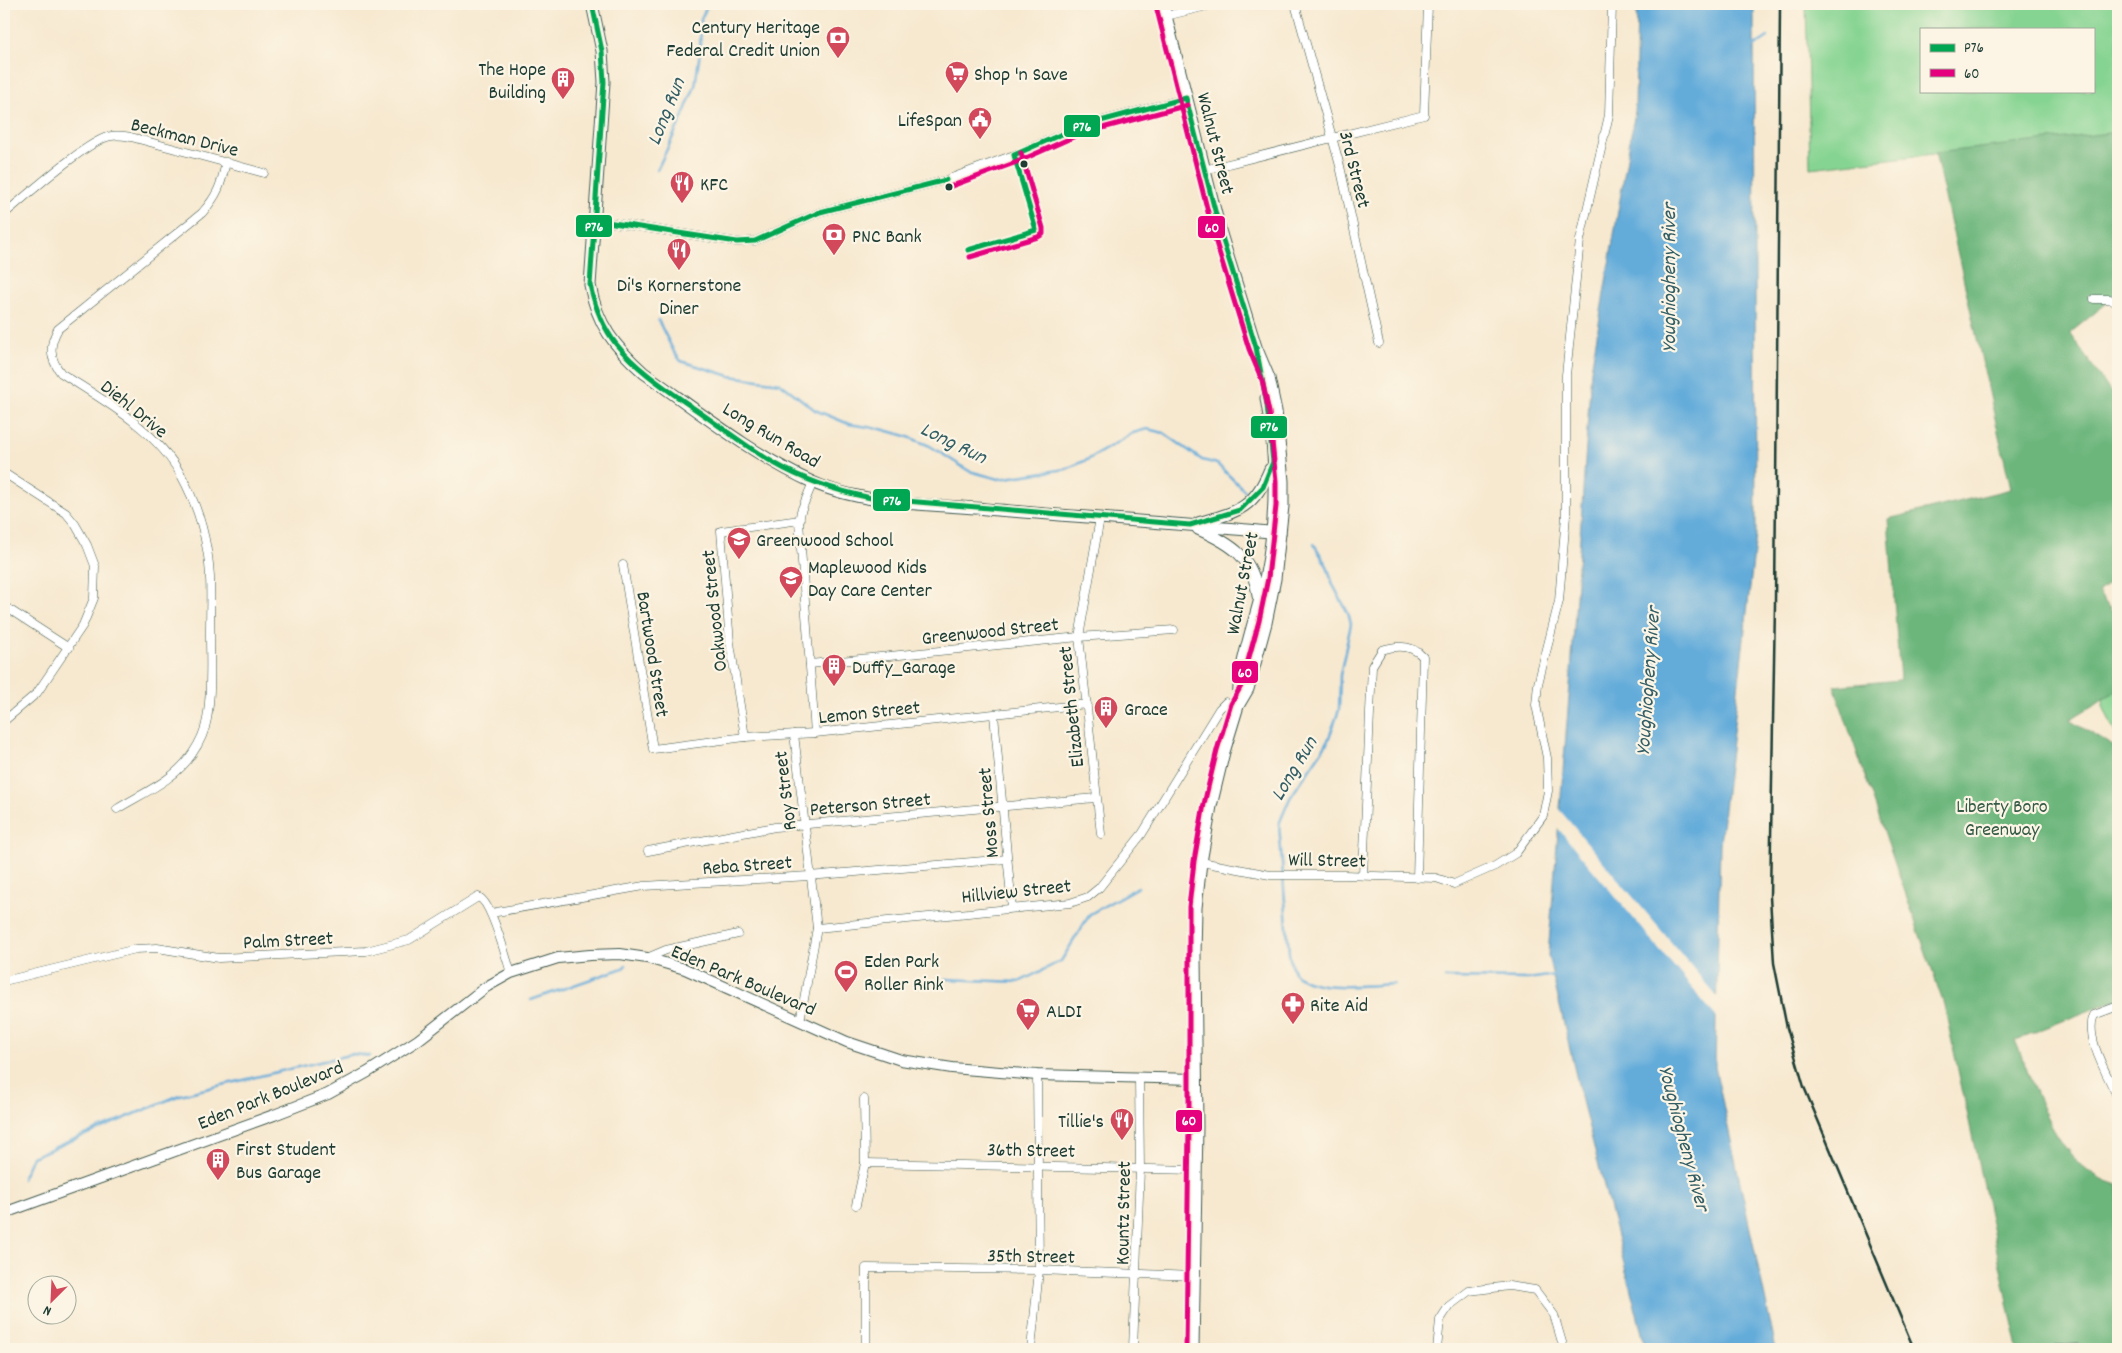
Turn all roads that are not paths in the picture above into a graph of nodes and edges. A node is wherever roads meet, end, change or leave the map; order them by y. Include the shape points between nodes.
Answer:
1 (592, 4) edge
2 (1163, 4) edge
3 (1215, 4) edge
4 (1296, 4) edge
5 (1428, 4) edge
6 (1612, 4) edge
7 (1166, 16) junction
8 (1186, 98) junction
9 (1332, 138) junction
10 (226, 162) junction
11 (1204, 170) junction
12 (264, 173) dead end
13 (4, 214) edge
14 (594, 220) junction
15 (2094, 299) dead end
16 (2118, 304) edge
17 (1379, 343) dead end
18 (1256, 347) junction
19 (1273, 462) junction
20 (4, 473) edge
21 (813, 482) junction
22 (1100, 518) junction
23 (800, 520) junction
24 (1190, 525) junction
25 (1275, 532) junction
26 (623, 565) dead end
27 (1259, 603) junction
28 (4, 606) edge
29 (1174, 630) dead end
30 (1079, 637) junction
31 (69, 648) junction
32 (810, 664) junction
33 (1087, 704) junction
34 (1238, 706) junction
35 (994, 715) junction
36 (4, 721) edge
37 (815, 733) junction
38 (794, 734) junction
39 (745, 737) junction
40 (654, 749) joint
41 (1095, 798) junction
42 (1002, 808) junction
43 (117, 809) dead end
44 (805, 825) junction
45 (1101, 834) dead end
46 (648, 851) dead end
47 (1007, 859) junction
48 (1201, 862) junction
49 (809, 876) junction
50 (1363, 876) junction
51 (1417, 878) junction
52 (1012, 908) junction
53 (491, 913) junction
54 (817, 928) junction
55 (738, 934) dead end
56 (647, 958) junction
57 (511, 973) junction
58 (4, 980) edge
59 (2118, 1006) edge
60 (800, 1021) junction
61 (1037, 1076) junction
62 (1139, 1078) junction
63 (1196, 1079) junction
64 (2118, 1098) edge
65 (864, 1099) dead end
66 (864, 1162) junction
67 (1036, 1166) junction
68 (1140, 1169) junction
69 (1196, 1170) junction
70 (856, 1205) dead end
71 (4, 1214) edge
72 (1038, 1270) junction
73 (1137, 1275) junction
74 (1194, 1276) junction
75 (2078, 1348) dead end
76 (866, 1349) edge
77 (1031, 1349) edge
78 (1133, 1349) edge
79 (1193, 1349) edge
80 (1437, 1349) edge
81 (1564, 1349) edge
82 (2056, 1349) edge

1 - 14 main road, Long Run Road via 602,51 604,82
2 - 7 main road, Walnut Street
3 - 7 street
4 - 9 street, 3rd Street
5 - 9 street via 1424,114
6 - 51 street, Will Street via 1610,115 1580,240 1566,374 1566,515 1559,601 1536,698 1547,758 1548,791 1543,816 1516,853 1496,866 1454,884 1436,878
7 - 8 main road, Walnut Street
8 - 11 main road, Walnut Street
8 - 14 street via 1078,127 1014,156 946,180 820,212 755,241 737,242
9 - 11 street
9 - 17 street, 3rd Street
10 - 12 street, Beckman Drive
10 - 13 street, Beckman Drive via 131,137 111,136 97,141
10 - 43 street, Diehl Drive via 221,188 202,213 58,329 51,341 51,356 61,373 126,416 164,452 181,475 201,522 208,551 210,683 207,721 202,738 174,776
11 - 18 main road, Walnut Street
14 - 21 main road, Long Run Road via 590,286 593,304 615,344 644,373 744,443
15 - 16 street via 2110,299
18 - 19 main road, Walnut Street
18 - 25 main road, Walnut Street via 1269,378 1277,420 1283,481
19 - 24 main road via 1263,487 1252,501 1240,510
19 - 25 main road, Walnut Street
20 - 31 street via 66,514 87,545 95,566 94,598
21 - 22 main road, Long Run Road via 871,498
21 - 23 street
22 - 24 main road, Long Run Road
22 - 30 street, Elizabeth Street
23 - 32 street
23 - 39 street, Oakwood Street via 721,531 730,643
24 - 25 main road, Long Run Road
24 - 27 main road via 1236,548 1248,562 1256,582
25 - 27 main road, Walnut Street
25 - 34 main road, Walnut Street via 1275,579 1266,623 1248,689
26 - 40 street, Bartwood Street
27 - 34 main road, Walnut Street via 1238,686
28 - 31 street
29 - 30 street, Greenwood Street
30 - 32 street, Greenwood Street
30 - 33 street, Elizabeth Street
31 - 36 street via 37,693
32 - 37 street
33 - 35 street, Lemon Street
33 - 41 street, Elizabeth Street
34 - 48 main road, Walnut Street via 1216,785
34 - 52 street, Hillview Street via 1226,702 1219,709 1142,834 1099,888 1080,901
35 - 37 street, Lemon Street
35 - 42 street, Moss Street
37 - 38 street, Lemon Street
38 - 39 street, Lemon Street
38 - 44 street, Roy Street
39 - 40 street, Lemon Street
41 - 42 street, Peterson Street
41 - 45 street, Elizabeth Street
42 - 44 street, Peterson Street
42 - 47 street, Moss Street
44 - 46 street, Peterson Street via 775,827
44 - 49 street, Roy Street
47 - 49 street, Reba Street
47 - 52 street, Moss Street
48 - 50 street, Will Street via 1270,874
48 - 63 main road, Walnut Street via 1196,916
49 - 53 street, Reba Street via 644,886
49 - 54 street, Roy Street
50 - 51 street, Will Street
50 - 51 street via 1372,666 1382,650 1394,646 1412,648 1423,657
52 - 54 street, Hillview Street
53 - 57 street, Palm Street
53 - 58 street, Palm Street via 481,897 474,897 409,940 366,951 219,958 157,948 136,949
54 - 60 street, Roy Street
55 - 56 street via 666,950
56 - 57 main road, Eden Park Boulevard via 620,954 558,958
56 - 60 main road, Eden Park Boulevard via 685,969
57 - 71 main road, Eden Park Boulevard via 486,987 418,1040 328,1094
59 - 64 street via 2094,1015 2090,1024 2091,1035
60 - 61 main road, Eden Park Boulevard via 847,1042 901,1060
61 - 62 main road, Eden Park Boulevard
61 - 67 street
62 - 63 main road, Eden Park Boulevard
62 - 68 street, Kountz Street
63 - 69 main road, Walnut Street
65 - 66 street
66 - 67 street, 36th Street
66 - 70 street
67 - 68 street, 36th Street
67 - 72 street
68 - 69 street, 36th Street
68 - 73 street, Kountz Street
69 - 74 main road, Walnut Street
72 - 73 street, 35th Street
72 - 76 street, 35th Street via 866,1268
72 - 77 street
73 - 74 street, 35th Street
73 - 78 street, Kountz Street
74 - 79 main road, Walnut Street
75 - 82 street
80 - 81 street via 1440,1320 1449,1306 1469,1291 1509,1286 1535,1290 1554,1315

